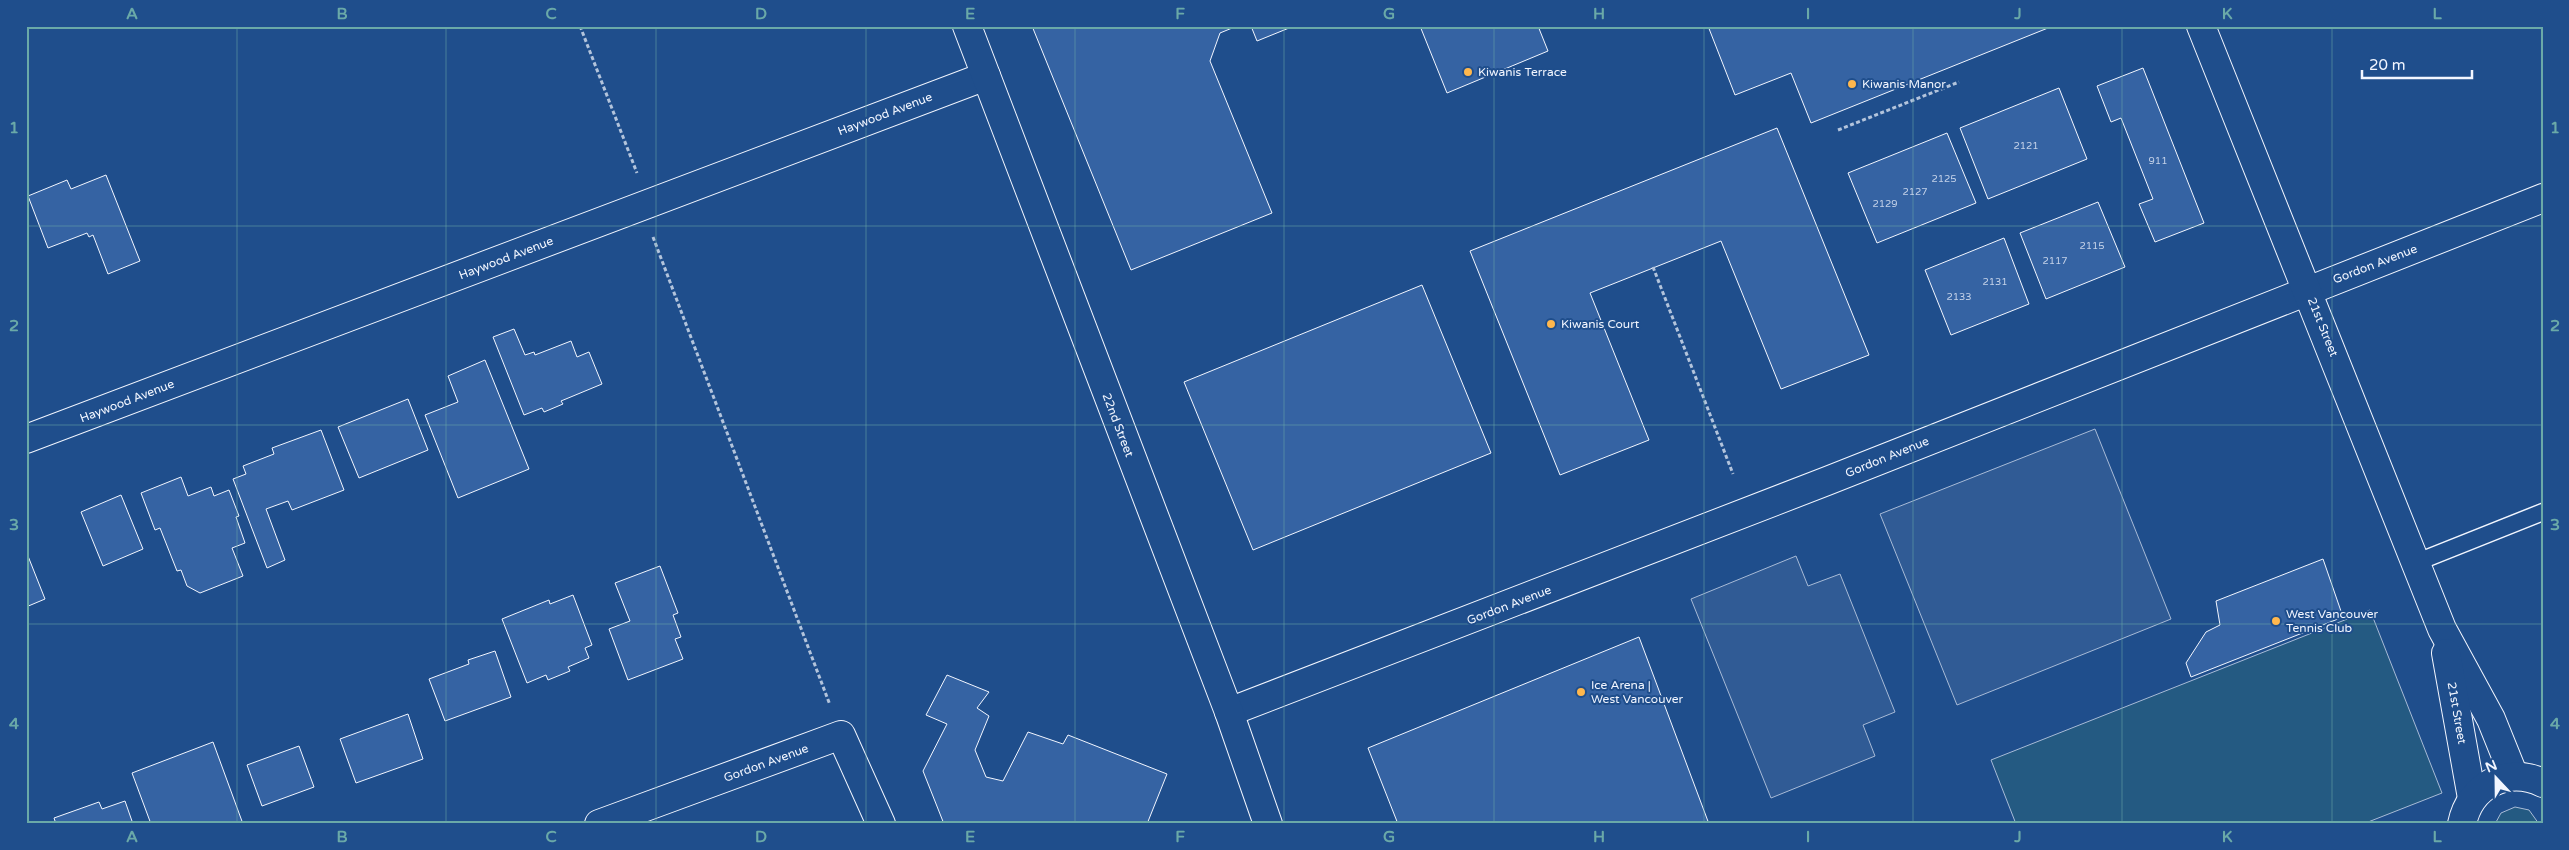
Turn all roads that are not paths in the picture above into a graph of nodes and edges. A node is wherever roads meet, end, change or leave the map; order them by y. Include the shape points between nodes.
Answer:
1 (967, 26) edge
2 (2201, 26) edge
3 (986, 76) junction
4 (2543, 198) edge
5 (2308, 290) junction
6 (26, 439) edge
7 (2543, 512) edge
8 (2415, 563) junction
9 (2442, 629) junction
10 (1229, 712) junction
11 (2514, 776) junction
12 (2543, 782) edge
13 (2472, 798) junction
14 (599, 824) edge
15 (881, 824) edge
16 (1268, 824) edge
17 (2462, 824) edge

1 - 3 street, 22nd Street
2 - 5 street, 21st Street
3 - 6 street, Haywood Avenue
3 - 10 street, 22nd Street
4 - 5 street, Gordon Avenue
5 - 8 street, 21st Street
5 - 10 street, Gordon Avenue via 1827,481
7 - 8 lane
8 - 9 street, 21st Street
9 - 11 street, 21st Street via 2490,719
9 - 13 street, 21st Street
10 - 16 street, 22nd Street
11 - 12 street
11 - 13 street via 2484,786
13 - 17 street
14 - 15 street, Gordon Avenue via 842,735

